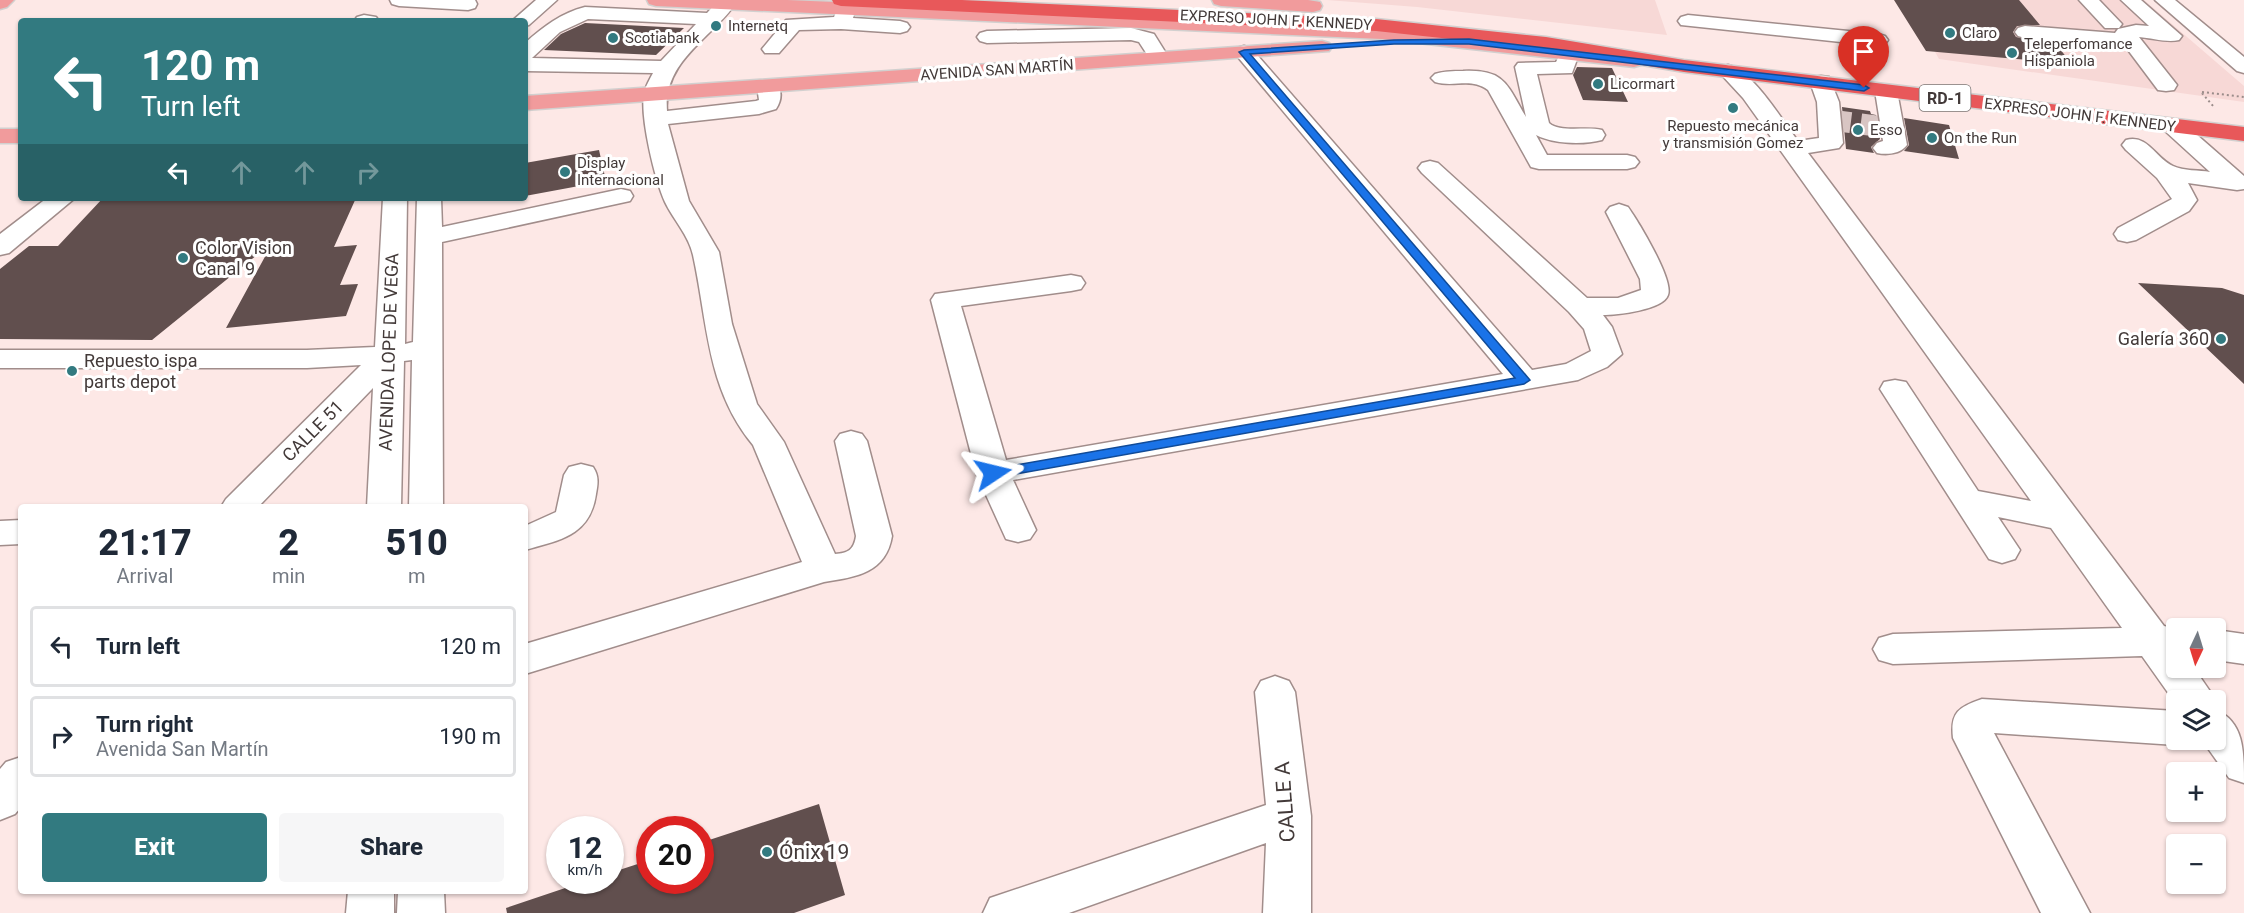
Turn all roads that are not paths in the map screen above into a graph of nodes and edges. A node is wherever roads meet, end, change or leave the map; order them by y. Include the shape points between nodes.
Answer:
1 (5, 0) edge
2 (399, 0) edge
3 (548, 0) edge
4 (571, 0) edge
5 (656, 0) edge
6 (1027, 0) edge
7 (1683, 0) edge
8 (2088, 0) edge
9 (2130, 0) edge
10 (2164, 0) edge
11 (471, 2) edge
12 (758, 2) edge
13 (0, 3) edge
14 (727, 3) junction
15 (1221, 8) edge
16 (843, 10) edge
17 (479, 18) edge
18 (526, 18) edge
19 (713, 19) junction
20 (2112, 24) dead end
21 (2192, 24) junction
22 (900, 27) dead end
23 (2161, 28) junction
24 (2025, 32) dead end
25 (816, 33) dead end
26 (528, 35) edge
27 (987, 37) dead end
28 (1878, 40) dead end
29 (2129, 40) junction
30 (1469, 42) junction
31 (2184, 46) dead end
32 (772, 49) dead end
33 (528, 51) edge
34 (1244, 52) junction
35 (1569, 54) junction
36 (1159, 58) junction
37 (528, 65) edge
38 (1683, 66) junction
39 (2244, 67) edge
40 (1728, 71) junction
41 (1442, 78) dead end
42 (1821, 82) junction
43 (2166, 85) dead end
44 (768, 86) joint
45 (528, 88) edge
46 (660, 90) junction
47 (1886, 91) junction
48 (528, 103) edge
49 (2244, 118) edge
50 (2173, 126) junction
51 (2207, 130) joint
52 (1594, 135) dead end
53 (2244, 135) edge
54 (0, 136) edge
55 (18, 136) edge
56 (2134, 145) dead end
57 (1790, 148) junction
58 (1885, 148) dead end
59 (1627, 162) dead end
60 (1430, 168) dead end
61 (2166, 172) junction
62 (621, 196) dead end
63 (59, 201) edge
64 (395, 201) edge
65 (429, 201) edge
66 (1619, 212) dead end
67 (2127, 234) dead end
68 (429, 237) junction
69 (0, 247) edge
70 (1071, 283) dead end
71 (1579, 306) junction
72 (428, 349) junction
73 (388, 355) junction
74 (0, 359) edge
75 (1524, 380) junction
76 (1895, 390) dead end
77 (851, 441) dead end
78 (993, 473) junction
79 (581, 475) dead end
80 (1967, 500) junction
81 (241, 504) edge
82 (384, 504) edge
83 (426, 504) edge
84 (2061, 518) junction
85 (1018, 530) dead end
86 (0, 532) edge
87 (18, 532) edge
88 (528, 537) edge
89 (2002, 550) dead end
90 (824, 569) junction
91 (2164, 641) edge
92 (2226, 646) edge
93 (1893, 649) dead end
94 (2244, 649) edge
95 (528, 658) edge
96 (2192, 690) edge
97 (1275, 692) dead end
98 (2166, 727) edge
99 (2226, 742) edge
100 (2244, 765) edge
101 (1289, 816) junction
102 (371, 894) edge
103 (421, 894) edge
104 (1030, 910) edge
105 (370, 913) edge
106 (421, 913) edge
107 (1287, 913) edge
108 (2066, 913) edge

1 - 13 main road
2 - 11 street
3 - 18 street
4 - 26 street
5 - 14 main road, RD-1
6 - 15 highway, EXPRESO JOHN F. KENNEDY / RD-1
7 - 28 street via 1688,30
8 - 20 street
9 - 23 street
10 - 21 street
11 - 17 street
12 - 14 main road, RD-1
12 - 16 main road, RD-1
14 - 19 street
15 - 16 highway, EXPRESO JOHN F. KENNEDY / RD-1
15 - 38 highway, EXPRESO JOHN F. KENNEDY / RD-1 via 1546,43
15 - 49 highway, EXPRESO JOHN F. KENNEDY / RD-1 via 1521,28
16 - 22 street
16 - 25 street
16 - 30 main road, RD-1 via 1272,26
16 - 32 street via 793,24
19 - 33 street via 585,13 553,27
19 - 46 street
21 - 23 street
21 - 39 street
23 - 29 street via 2127,31
23 - 31 street
24 - 29 street
27 - 36 street via 1119,33 1147,38
29 - 43 street
30 - 34 main road, AVENIDA SAN MARTÍN via 1394,42
30 - 35 main road, RD-1
34 - 36 main road, AVENIDA SAN MARTÍN
34 - 75 street
35 - 38 main road, RD-1
35 - 52 street via 1565,69 1525,67 1538,123 1551,134
36 - 44 main road, AVENIDA SAN MARTÍN
37 - 46 street
38 - 40 highway, EXPRESO JOHN F. KENNEDY / RD-1
40 - 42 highway, EXPRESO JOHN F. KENNEDY / RD-1
40 - 57 street via 1751,93
41 - 59 street via 1482,76 1497,86 1539,162
42 - 47 highway, EXPRESO JOHN F. KENNEDY / RD-1
42 - 57 street via 1828,102 1831,143
44 - 46 street via 770,100 759,107
45 - 46 street
46 - 48 main road
46 - 90 street via 657,130 677,201 706,252 718,324 741,404 768,442
47 - 50 highway, EXPRESO JOHN F. KENNEDY / RD-1
47 - 58 street via 1895,145
50 - 51 highway, EXPRESO JOHN F. KENNEDY / RD-1
50 - 61 street via 2237,183
51 - 53 main road, RD-1
54 - 55 main road
56 - 61 street
57 - 84 street
60 - 71 street
61 - 67 street via 2185,200 2181,206
62 - 68 street
63 - 69 street
64 - 73 street, AVENIDA LOPE DE VEGA
65 - 68 street, AVENIDA LOPE DE VEGA
66 - 71 street via 1654,279 1655,294 1627,306
68 - 72 street, AVENIDA LOPE DE VEGA
70 - 78 street via 945,300
71 - 75 street via 1598,327 1607,354 1588,368 1558,377
72 - 73 street
72 - 83 street, AVENIDA LOPE DE VEGA
73 - 74 street via 307,360
73 - 81 street, CALLE 51
73 - 82 street, AVENIDA LOPE DE VEGA
75 - 78 street
76 - 80 street
77 - 90 street via 874,536 873,549 866,559
78 - 85 street
79 - 88 street via 579,504 572,518 562,527
80 - 84 street
80 - 89 street
84 - 91 street
86 - 87 street
90 - 95 street
91 - 93 street
91 - 96 street
92 - 94 street
97 - 101 street, CALLE A
98 - 108 street via 1982,716 1972,723 1974,738
99 - 100 street
101 - 104 street
101 - 107 street, CALLE A
102 - 105 street
103 - 106 street

